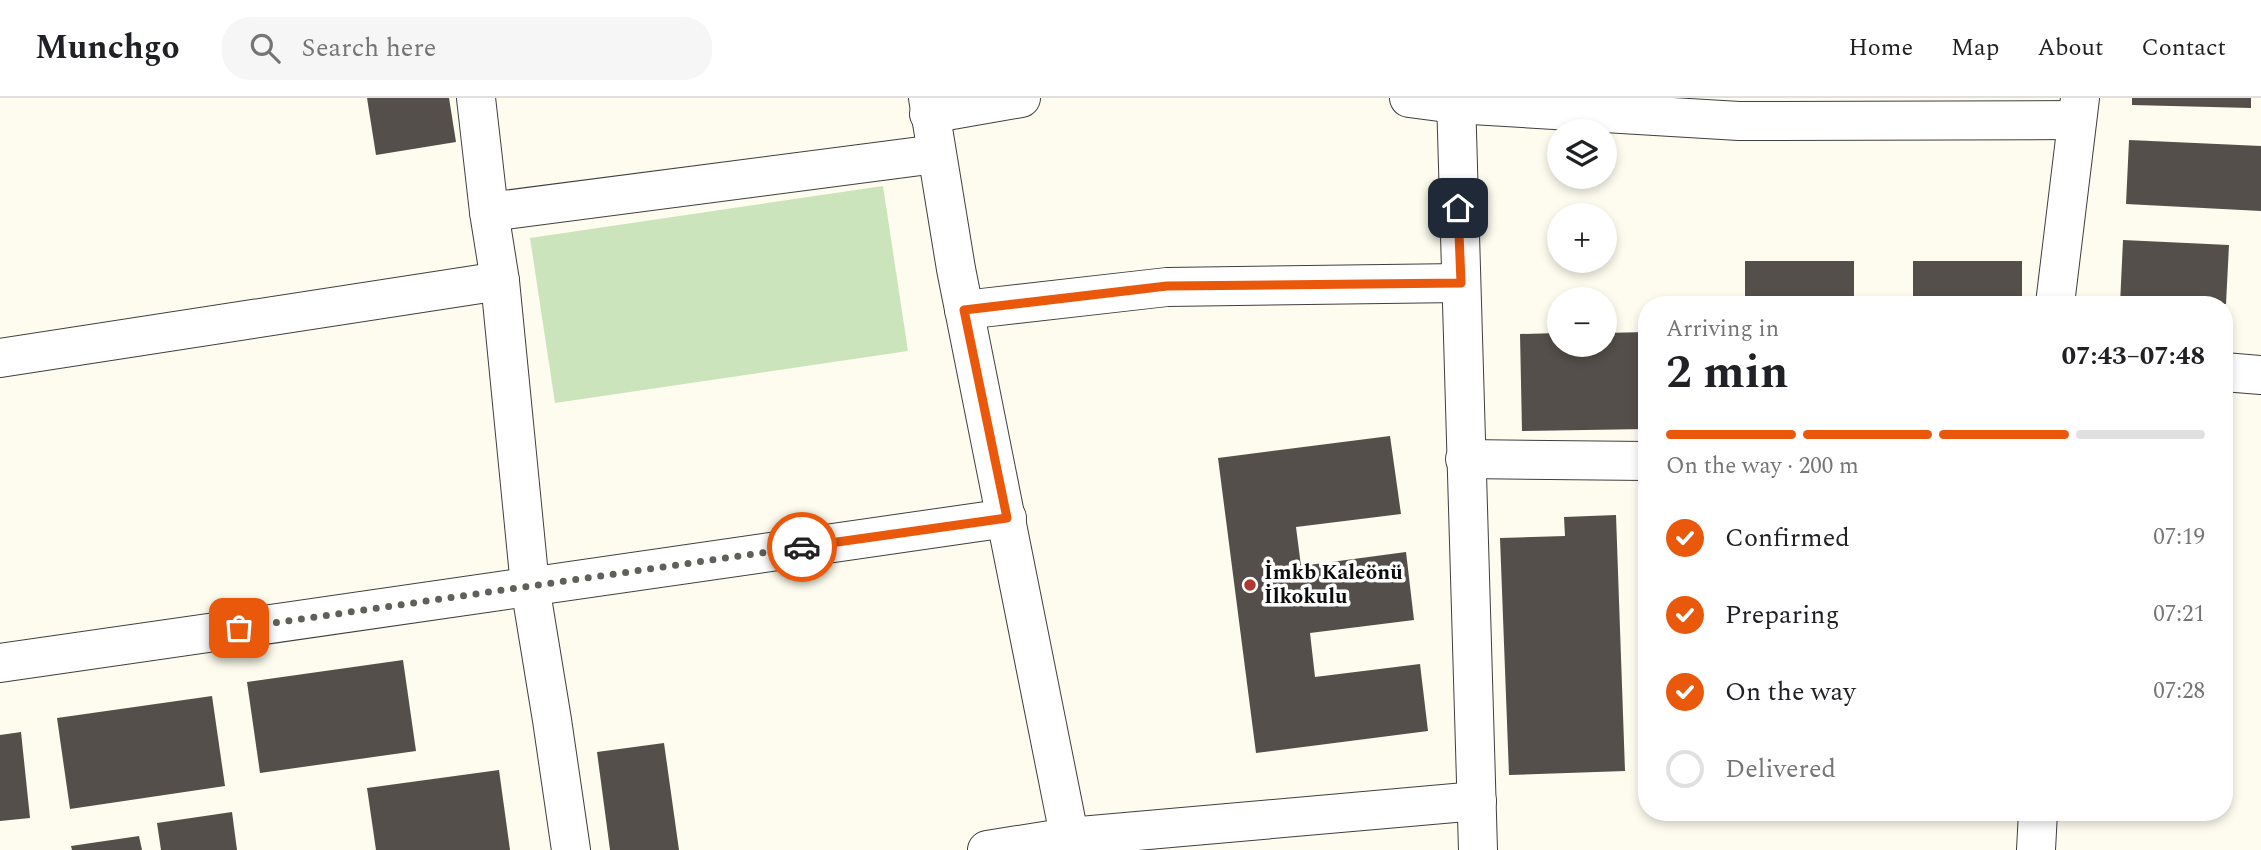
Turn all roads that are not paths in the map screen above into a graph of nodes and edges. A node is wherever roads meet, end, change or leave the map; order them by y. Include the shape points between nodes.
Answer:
1 (476, 98) edge
2 (1021, 98) edge
3 (1409, 98) edge
4 (1456, 101) edge
5 (929, 106) edge
6 (2078, 109) edge
7 (936, 154) junction
8 (489, 212) junction
9 (500, 281) junction
10 (1461, 283) junction
11 (2056, 296) edge
12 (964, 310) junction
13 (0, 358) edge
14 (2233, 373) edge
15 (2261, 375) edge
16 (1465, 459) junction
17 (1638, 461) edge
18 (1007, 518) junction
19 (530, 586) junction
20 (0, 663) edge
21 (1476, 801) junction
22 (2038, 821) edge
23 (1070, 843) edge
24 (570, 850) edge
25 (987, 850) edge
26 (1478, 850) edge
27 (2036, 850) edge

1 - 8 street
2 - 5 street
3 - 4 street
4 - 6 street via 1739,121
4 - 10 street
5 - 7 street
6 - 11 street
7 - 8 street
7 - 12 street
8 - 9 street
9 - 13 street
9 - 19 street
10 - 12 street via 1167,286
10 - 16 street
12 - 18 street
14 - 15 street
16 - 17 street
16 - 21 street
18 - 19 street
18 - 23 street
19 - 20 street
19 - 24 street
21 - 23 street
21 - 26 street
22 - 27 street
23 - 25 street

